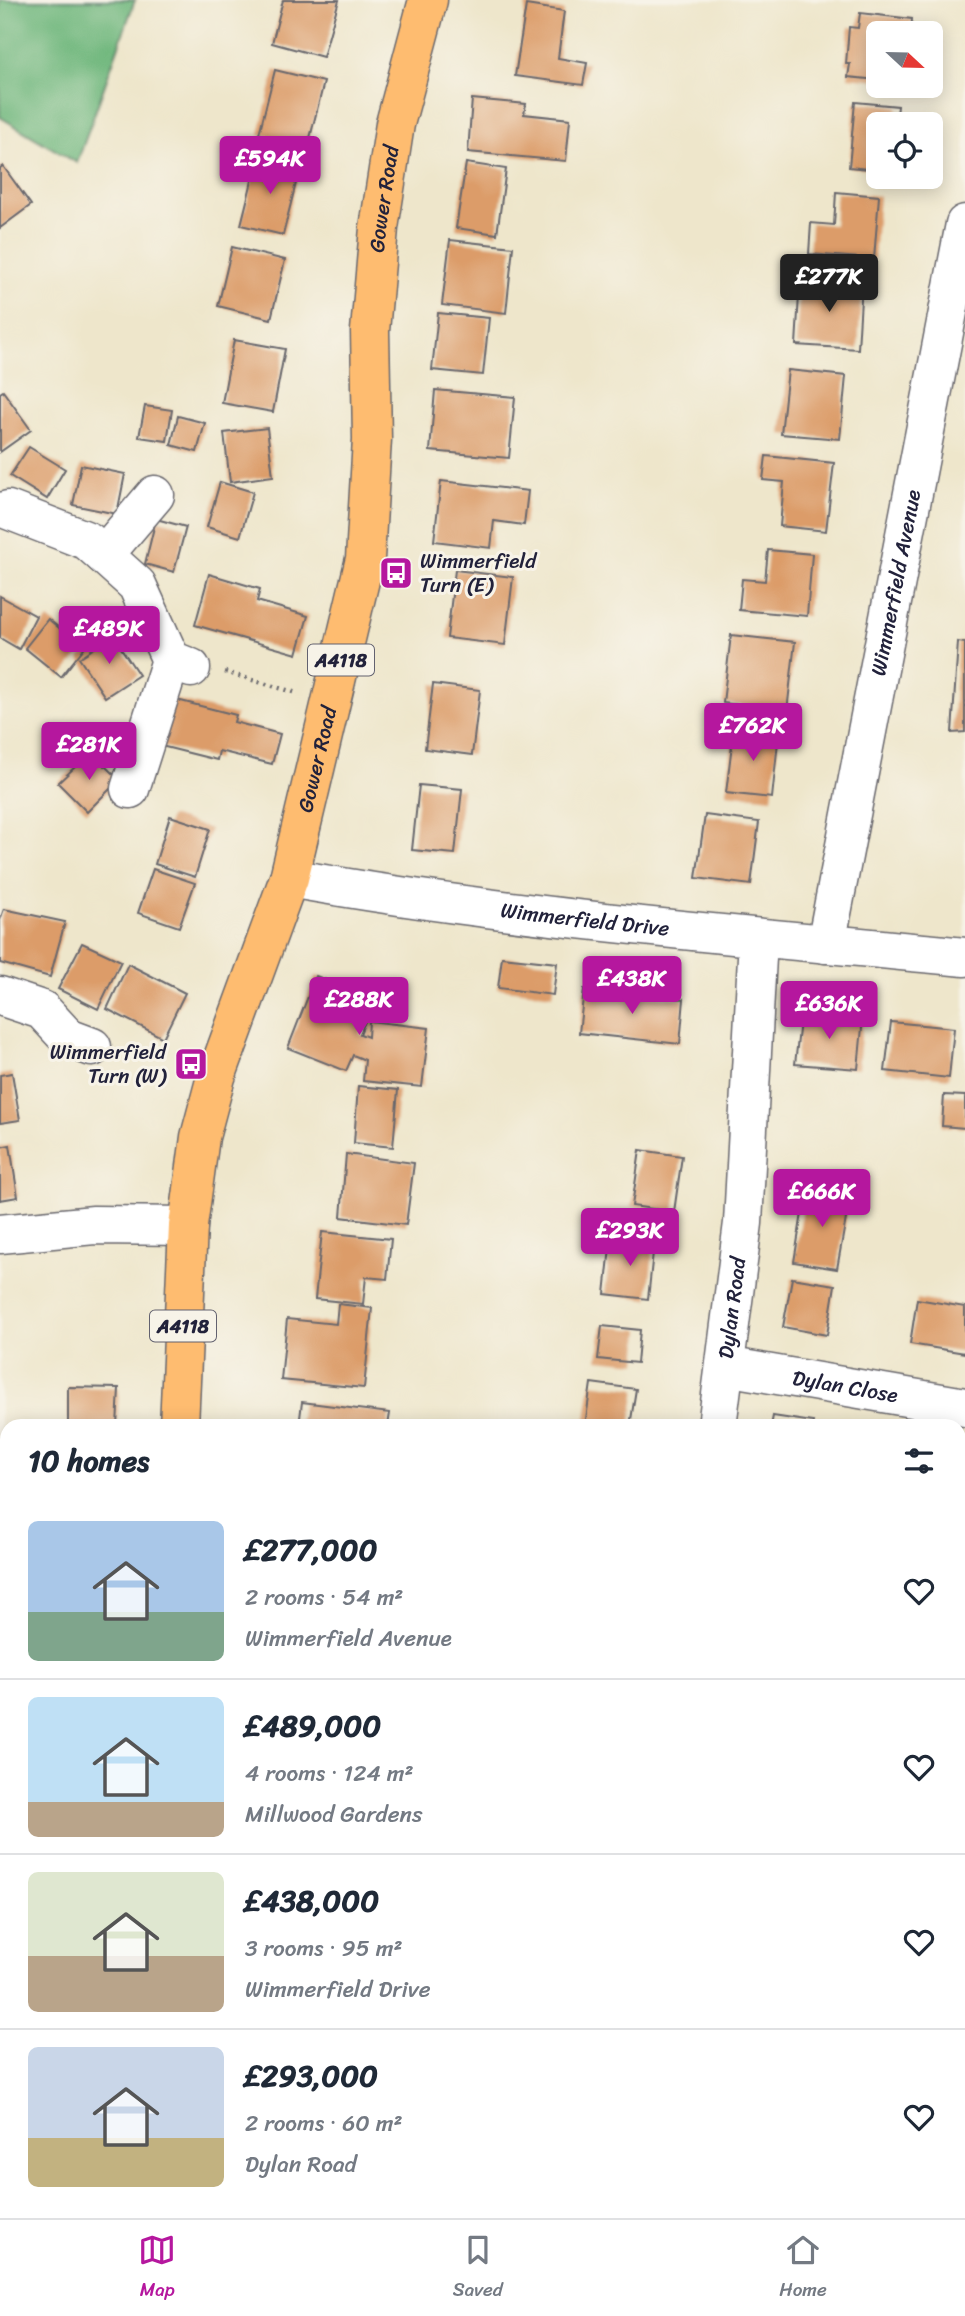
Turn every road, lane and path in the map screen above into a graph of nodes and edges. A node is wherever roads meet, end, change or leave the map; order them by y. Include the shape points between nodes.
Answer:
1 (428, 0) edge
2 (965, 224) edge
3 (949, 399) edge
4 (155, 495) dead end
5 (3, 512) edge
6 (104, 555) junction
7 (181, 664) junction
8 (332, 702) junction
9 (130, 789) dead end
10 (289, 878) junction
11 (758, 938) junction
12 (826, 944) junction
13 (965, 957) edge
14 (0, 996) edge
15 (92, 1047) dead end
16 (188, 1226) junction
17 (0, 1234) edge
18 (725, 1366) junction
19 (965, 1406) edge
20 (179, 1419) edge
21 (718, 1419) edge

1 - 8 main road, Gower Road / A4118 via 395,124 379,228 370,331 372,439 365,559
2 - 3 street, Wimmerfield Avenue
3 - 12 street, Wimmerfield Avenue via 905,523
4 - 6 street
5 - 6 street via 88,541
6 - 7 street via 137,585
7 - 8 path
7 - 9 street
8 - 10 main road, Gower Road / A4118
10 - 11 street, Wimmerfield Drive via 390,897
10 - 16 main road, Gower Road / A4118 via 216,1077 200,1137
11 - 12 street, Wimmerfield Drive
11 - 18 street, Dylan Road via 743,1223
12 - 13 street, Wimmerfield Drive
14 - 15 street via 42,1010 68,1038
16 - 17 street via 94,1225
16 - 20 main road, Gower Road / A4118
18 - 19 street, Dylan Close
18 - 21 street, Dylan Road

